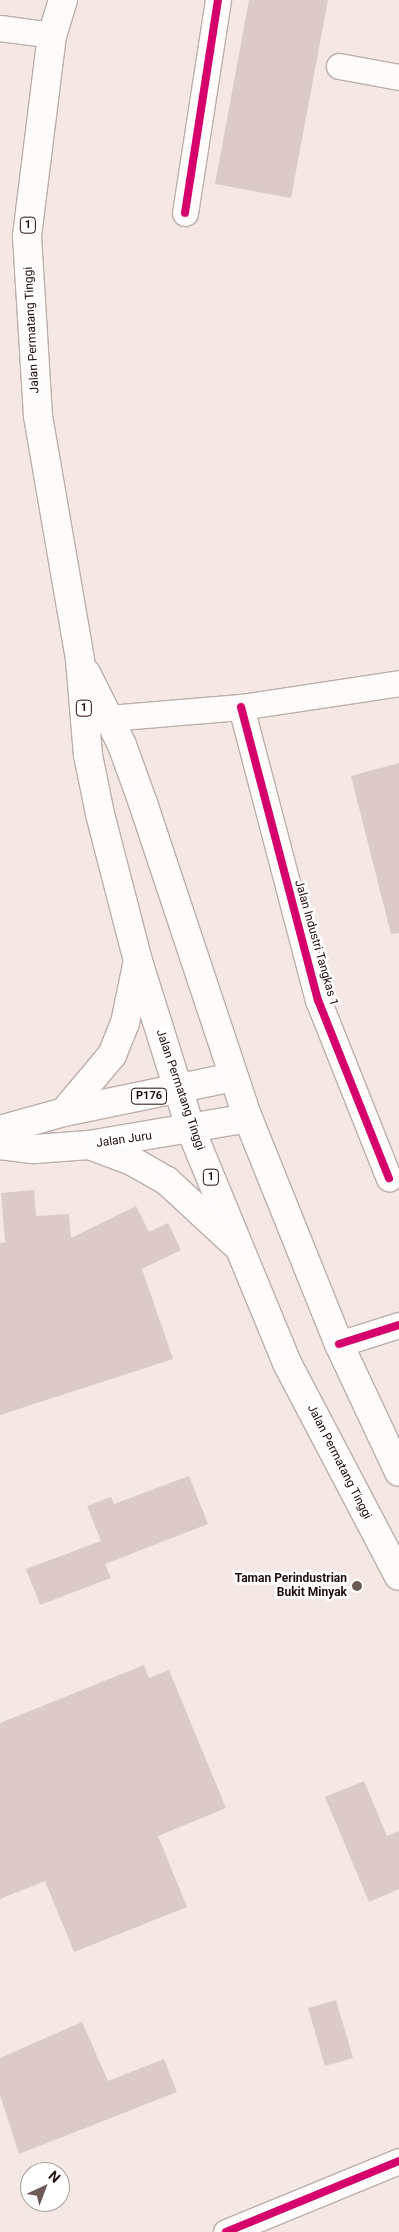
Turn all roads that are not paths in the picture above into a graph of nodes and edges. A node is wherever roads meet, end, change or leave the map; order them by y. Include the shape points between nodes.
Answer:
1 (63, 0) edge
2 (218, 0) edge
3 (0, 28) edge
4 (52, 35) junction
5 (339, 66) dead end
6 (399, 77) edge
7 (184, 213) dead end
8 (80, 660) junction
9 (399, 683) edge
10 (241, 707) junction
11 (108, 718) junction
12 (138, 961) junction
13 (233, 1077) junction
14 (178, 1090) junction
15 (64, 1112) junction
16 (248, 1118) junction
17 (0, 1130) edge
18 (191, 1130) junction
19 (0, 1145) edge
20 (89, 1145) junction
21 (389, 1178) dead end
22 (244, 1253) junction
23 (399, 1325) edge
24 (338, 1344) junction
25 (399, 1472) edge
26 (399, 1576) edge
27 (399, 2161) edge
28 (226, 2232) edge

1 - 4 main road, Jalan Permatang Tinggi / 1
2 - 7 street
3 - 4 street
4 - 8 main road, Jalan Permatang Tinggi / 1 via 27,236 38,416
5 - 6 street
8 - 11 main road, Jalan Permatang Tinggi / 1
8 - 12 main road, Jalan Permatang Tinggi / 1 via 88,755
9 - 10 street
10 - 11 street
10 - 21 street, Jalan Industri Tangkas 1 via 318,1000
11 - 13 main road, Jalan Permatang Tinggi / 1 via 143,803
12 - 14 main road, Jalan Permatang Tinggi / 1
12 - 15 main road via 125,1023 112,1055
13 - 14 main road, P176
13 - 16 main road, Jalan Permatang Tinggi / 1
14 - 15 main road, P176
14 - 18 main road, Jalan Permatang Tinggi / 1
15 - 17 main road, P176
16 - 18 main road, Jalan Juru
16 - 24 main road, Jalan Permatang Tinggi / 1
18 - 20 main road, Jalan Juru
18 - 22 main road, Jalan Permatang Tinggi / 1
19 - 20 main road, Jalan Juru via 36,1149
20 - 22 main road via 132,1161 167,1181
22 - 26 main road, Jalan Permatang Tinggi / 1 via 288,1365
23 - 24 street
24 - 25 main road, Jalan Permatang Tinggi / 1
27 - 28 street

